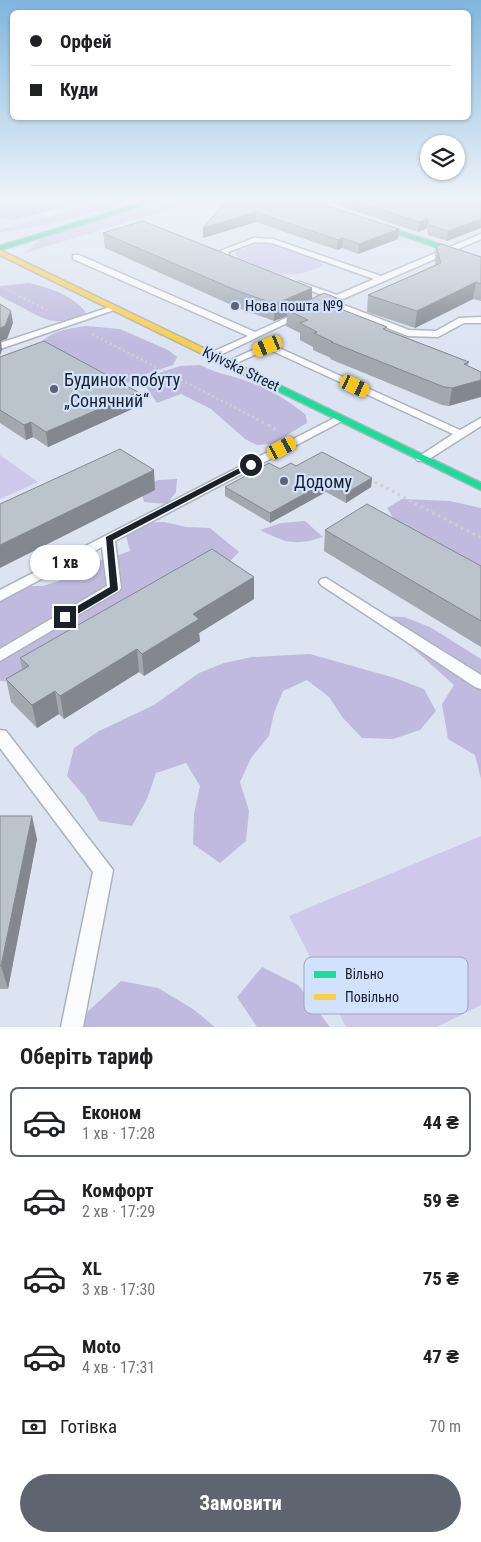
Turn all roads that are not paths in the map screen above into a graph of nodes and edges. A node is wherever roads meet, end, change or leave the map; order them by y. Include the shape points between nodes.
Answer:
1 (235, 247) edge
2 (290, 247) edge
3 (442, 247) edge
4 (453, 247) edge
5 (448, 249) junction
6 (0, 252) edge
7 (76, 257) dead end
8 (481, 260) edge
9 (245, 265) edge
10 (381, 279) junction
11 (291, 281) edge
12 (337, 298) junction
13 (328, 302) junction
14 (116, 308) junction
15 (481, 320) edge
16 (256, 336) junction
17 (0, 346) edge
18 (214, 355) junction
19 (229, 363) junction
20 (340, 418) junction
21 (481, 421) edge
22 (460, 434) junction
23 (422, 458) junction
24 (481, 487) edge
25 (108, 539) junction
26 (326, 582) dead end
27 (0, 596) edge
28 (0, 656) edge
29 (481, 683) edge
30 (0, 736) edge
31 (72, 1027) edge

1 - 9 lane via 224,251 227,258
2 - 10 lane
3 - 5 main road
4 - 5 lane
5 - 8 main road
5 - 10 lane
6 - 14 main road, Kyivska Street
7 - 16 lane
10 - 12 lane
11 - 12 lane
12 - 13 lane
13 - 15 lane via 408,333 438,334 462,320
13 - 16 lane
14 - 17 lane
14 - 18 main road, Kyivska Street
16 - 18 lane
18 - 19 main road, Kyivska Street
19 - 20 main road, Kyivska Street
19 - 22 lane via 268,346
20 - 23 main road, Kyivska Street
20 - 25 lane
21 - 22 lane
22 - 23 lane
23 - 24 main road, Kyivska Street
25 - 27 lane
25 - 28 lane via 114,588
26 - 29 lane
30 - 31 lane via 103,870

